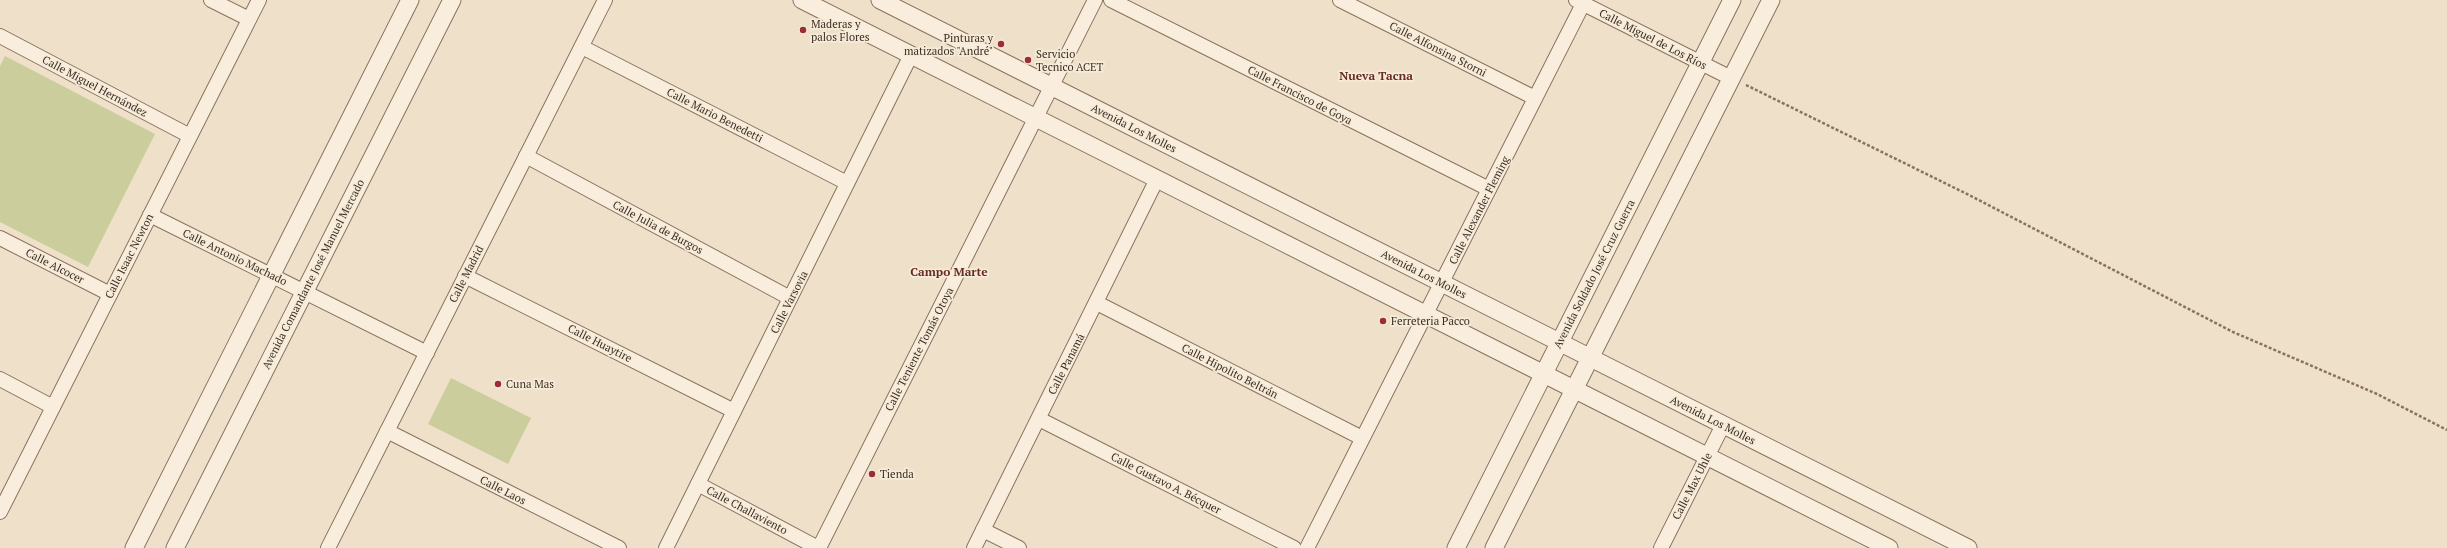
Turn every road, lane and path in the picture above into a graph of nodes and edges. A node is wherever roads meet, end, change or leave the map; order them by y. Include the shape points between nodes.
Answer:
1 (211, 0) edge
2 (259, 0) edge
3 (410, 0) edge
4 (452, 0) edge
5 (605, 0) edge
6 (802, 0) edge
7 (880, 0) edge
8 (1095, 0) edge
9 (1111, 0) edge
10 (1340, 0) edge
11 (1732, 0) edge
12 (1771, 0) edge
13 (1581, 1) edge
14 (249, 19) junction
15 (0, 36) edge
16 (582, 47) junction
17 (911, 55) junction
18 (1700, 63) junction
19 (1731, 78) junction
20 (1052, 87) junction
21 (1536, 98) junction
22 (1036, 118) junction
23 (190, 136) junction
24 (526, 156) junction
25 (1157, 179) junction
26 (847, 183) junction
27 (1489, 189) junction
28 (150, 215) junction
29 (0, 238) edge
30 (272, 275) junction
31 (465, 276) junction
32 (1441, 283) junction
33 (304, 292) junction
34 (110, 294) junction
35 (790, 298) junction
36 (1097, 303) junction
37 (1425, 314) junction
38 (1559, 342) junction
39 (427, 353) junction
40 (1590, 358) junction
41 (1544, 374) junction
42 (0, 379) edge
43 (1574, 390) junction
44 (53, 407) junction
45 (734, 411) junction
46 (1039, 418) junction
47 (1723, 425) junction
48 (2447, 430) edge
49 (387, 431) junction
50 (1362, 438) junction
51 (1706, 458) junction
52 (698, 484) junction
53 (0, 512) edge
54 (983, 530) junction
55 (134, 548) edge
56 (175, 548) edge
57 (328, 548) edge
58 (619, 548) edge
59 (666, 548) edge
60 (818, 548) edge
61 (974, 548) edge
62 (1019, 548) edge
63 (1294, 548) edge
64 (1307, 548) edge
65 (1456, 548) edge
66 (1494, 548) edge
67 (1661, 548) edge
68 (1889, 548) edge
69 (1968, 548) edge

1 - 14 street
2 - 14 street, Calle Isaac Newton
3 - 30 street
4 - 33 street, Avenida Comandante José Manuel Mercado
5 - 16 street, Calle Madrid
6 - 17 street
7 - 20 street, Avenida Los Molles
8 - 20 street, Calle Teniente Tomás Otoya
9 - 27 street, Calle Francisco de Goya
10 - 21 street, Calle Alfonsina Storni
11 - 18 street, Avenida Soldado José Cruz Guerra
12 - 19 street
13 - 18 street, Calle Miguel de Los Ríos
13 - 21 street, Calle Alexander Fleming
14 - 23 street, Calle Isaac Newton
15 - 23 street, Calle Miguel Hernández
16 - 24 street, Calle Madrid
16 - 26 street, Calle Mario Benedetti
17 - 22 street
17 - 26 street, Calle Varsovia
18 - 19 street, Calle Miguel de Los Ríos
18 - 38 street, Avenida Soldado José Cruz Guerra
19 - 40 street
19 - 48 path via 1969,195 2233,332 2377,394
20 - 22 street, Calle Teniente Tomás Otoya
20 - 32 street, Avenida Los Molles
21 - 27 street, Calle Alexander Fleming
22 - 25 street
22 - 60 street, Calle Teniente Tomás Otoya
23 - 28 street, Calle Isaac Newton
24 - 31 street, Calle Madrid
24 - 35 street, Calle Julia de Burgos
25 - 36 street, Calle Panamá
25 - 37 street
26 - 35 street, Calle Varsovia
27 - 32 street, Calle Alexander Fleming
28 - 30 street, Calle Antonio Machado
28 - 34 street, Calle Isaac Newton
29 - 34 street, Calle Alcocer
30 - 33 street, Calle Antonio Machado
30 - 55 street
31 - 39 street, Calle Madrid
31 - 45 street, Calle Huaytire
32 - 37 street, Calle Alexander Fleming
32 - 38 street, Avenida Los Molles
33 - 39 street, Calle Antonio Machado
33 - 56 street, Avenida Comandante José Manuel Mercado
34 - 44 street, Calle Isaac Newton
35 - 45 street, Calle Varsovia
36 - 46 street, Calle Panamá
36 - 50 street, Calle Hipolito Beltrán
37 - 41 street
37 - 50 street, Calle Alexander Fleming
38 - 40 street, Avenida Los Molles
38 - 41 street, Avenida Soldado José Cruz Guerra
39 - 49 street, Calle Madrid
40 - 43 street
40 - 47 street, Avenida Los Molles
41 - 43 street
41 - 65 street, Avenida Soldado José Cruz Guerra
42 - 44 street
43 - 51 street
43 - 66 street
44 - 53 street, Calle Isaac Newton
45 - 52 street, Calle Varsovia
46 - 54 street, Calle Panamá
46 - 63 street, Calle Gustavo A. Bécquer
47 - 51 street, Calle Max Uhle
47 - 69 street, Avenida Los Molles
49 - 57 street, Calle Madrid
49 - 58 street, Calle Laos
50 - 64 street, Calle Alexander Fleming
51 - 67 street, Calle Max Uhle
51 - 68 street
52 - 59 street, Calle Varsovia
52 - 60 street, Calle Challaviento
54 - 61 street, Calle Panamá
54 - 62 street

